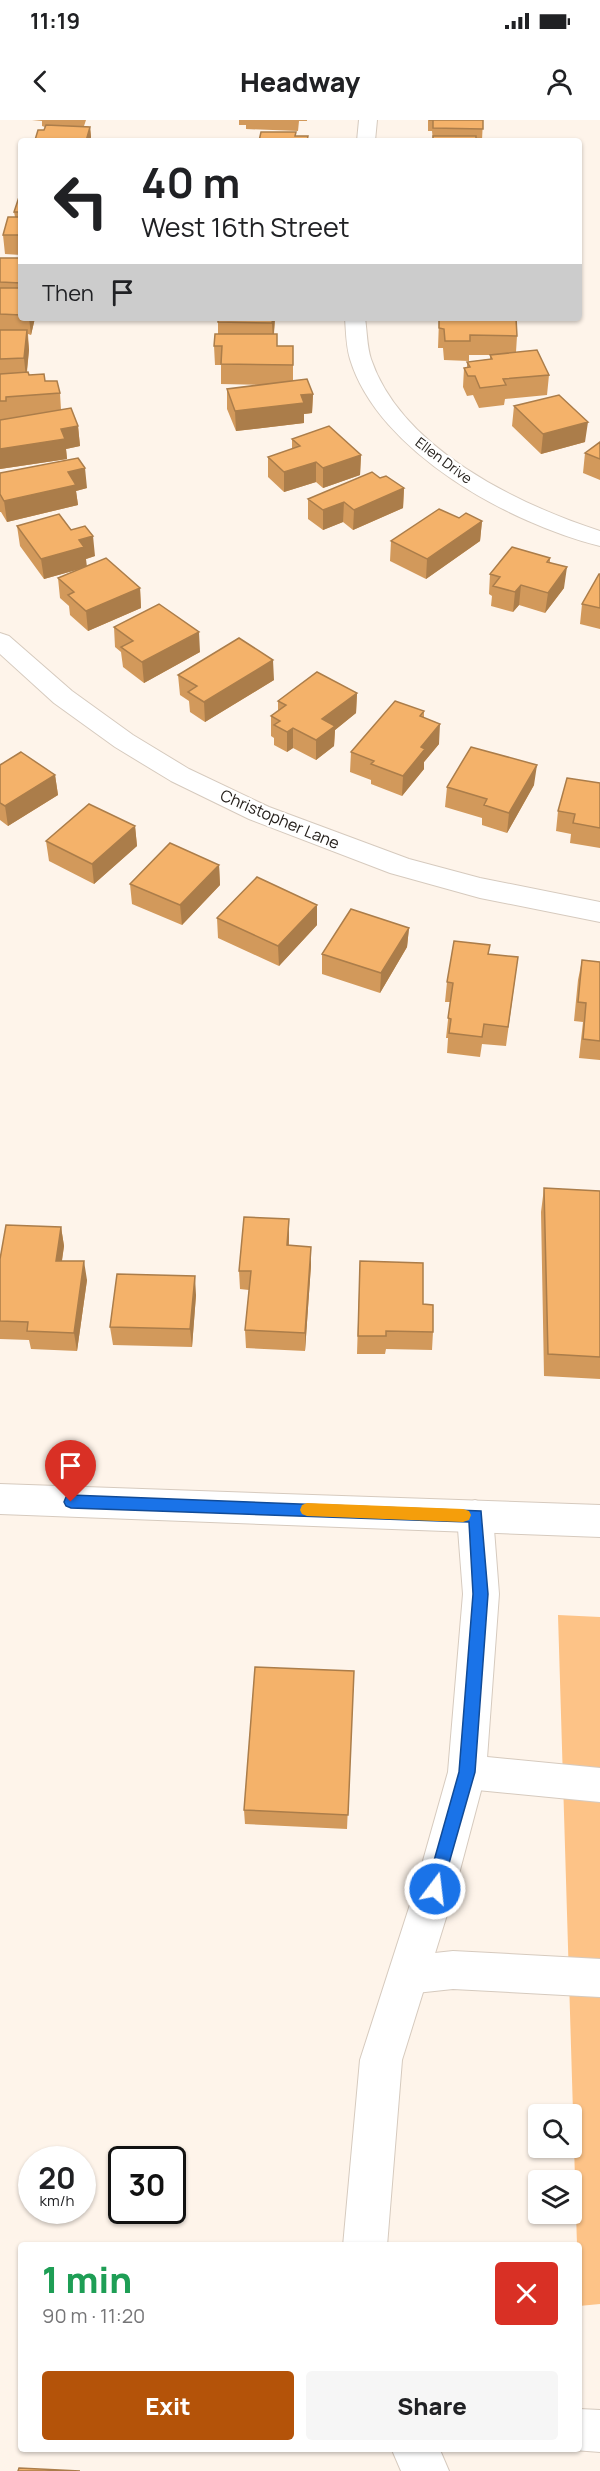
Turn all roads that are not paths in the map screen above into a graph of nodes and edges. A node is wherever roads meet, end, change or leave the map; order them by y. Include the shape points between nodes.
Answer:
1 (368, 120) edge
2 (366, 138) edge
3 (355, 321) edge
4 (600, 538) edge
5 (0, 641) edge
6 (600, 912) edge
7 (0, 1499) edge
8 (476, 1516) junction
9 (600, 1521) edge
10 (467, 1772) junction
11 (600, 1785) edge
12 (407, 1975) junction
13 (600, 1978) edge
14 (365, 2242) edge
15 (582, 2430) edge
16 (600, 2431) edge
17 (417, 2452) edge
18 (425, 2471) edge

1 - 2 street
3 - 4 street, Ellen Drive via 355,341 366,376 393,418 417,442 446,465 506,500
5 - 6 street, Christopher Lane via 71,704 124,741 180,775 259,813 400,866 480,888
7 - 8 street
8 - 9 street
8 - 10 street via 481,1594
10 - 11 lane
10 - 12 street
12 - 13 lane via 453,1970
12 - 14 street via 381,2060
15 - 16 lane
17 - 18 street

